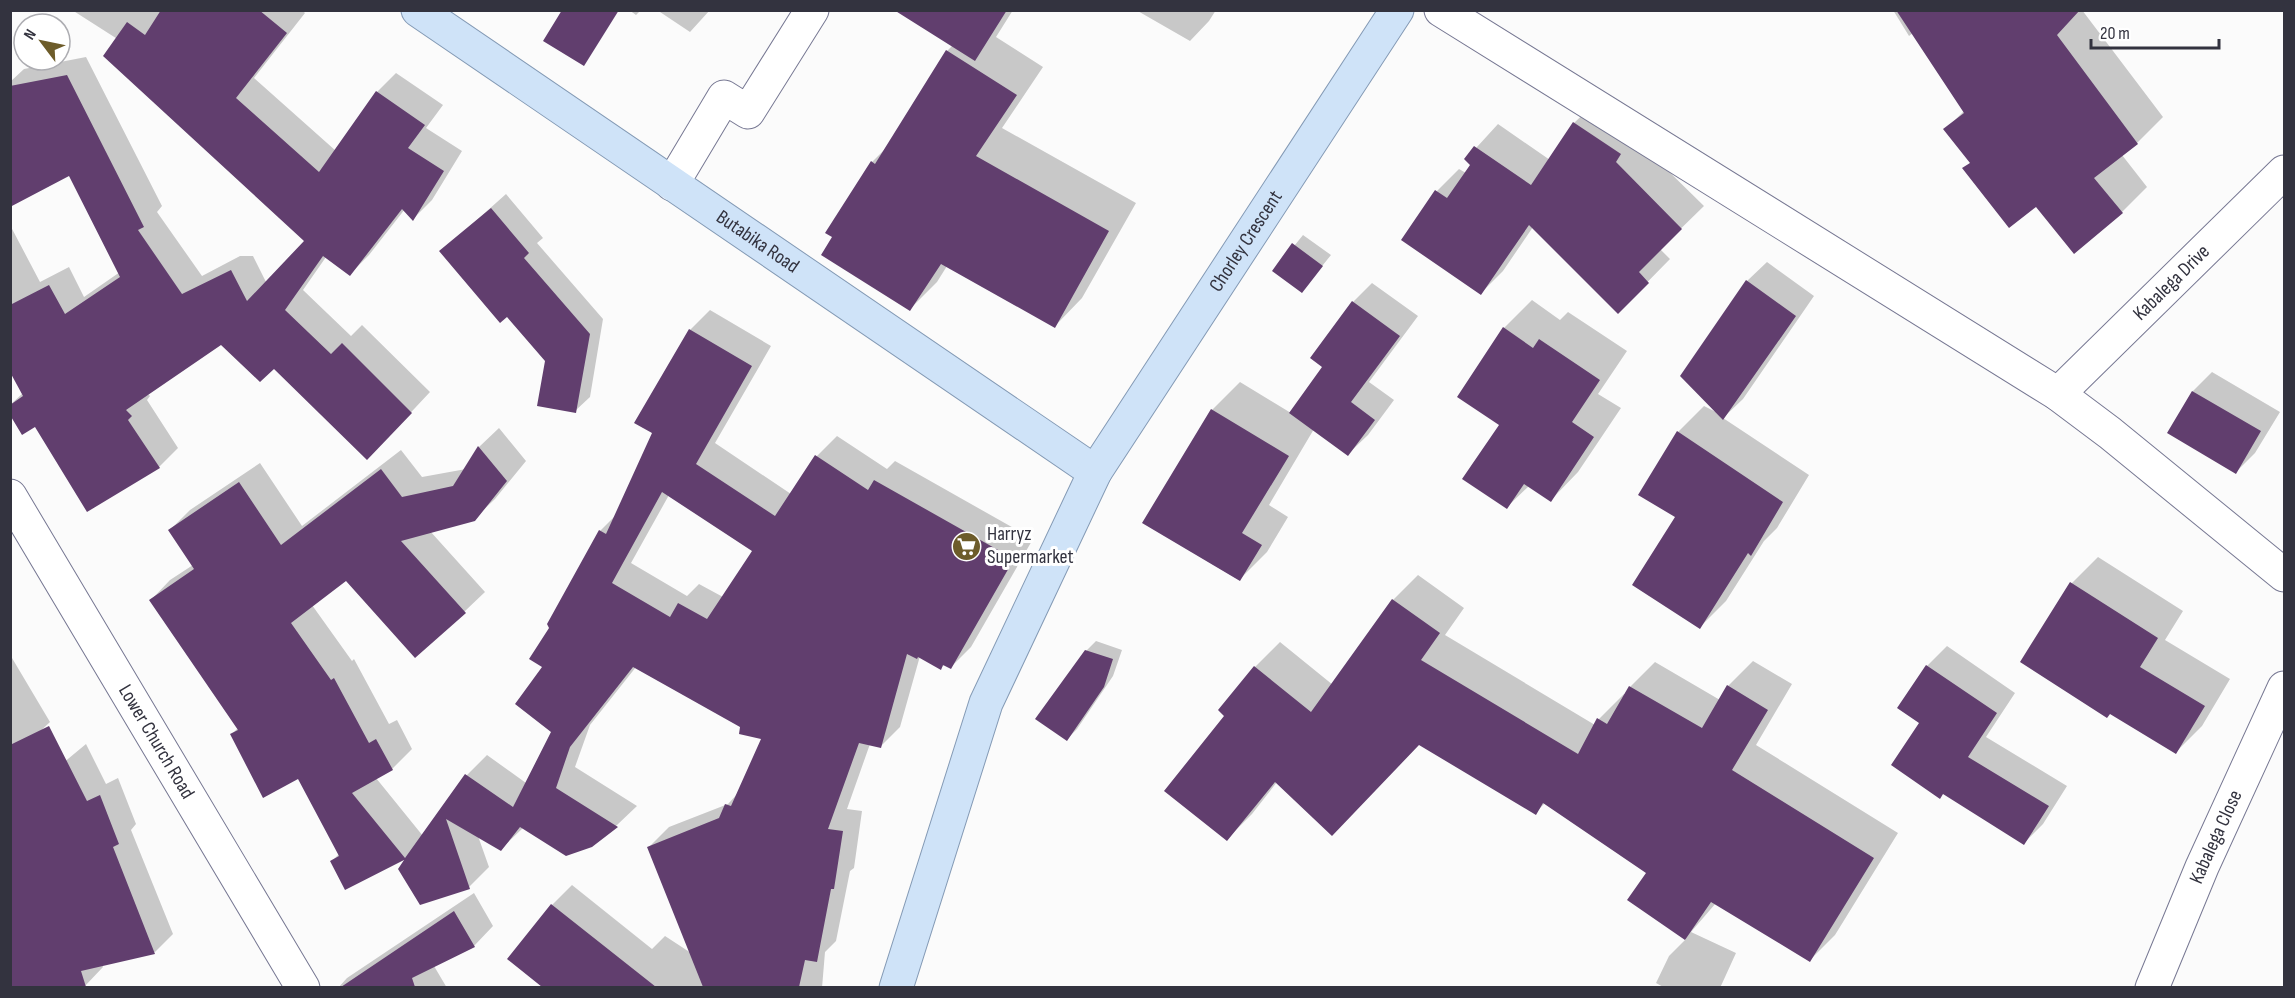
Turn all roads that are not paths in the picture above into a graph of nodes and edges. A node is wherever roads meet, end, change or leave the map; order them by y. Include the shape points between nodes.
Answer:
1 (418, 10) edge
2 (813, 10) edge
3 (1397, 10) edge
4 (1441, 10) edge
5 (2284, 172) edge
6 (672, 184) junction
7 (2058, 394) junction
8 (1095, 472) junction
9 (10, 496) edge
10 (2284, 575) edge
11 (2284, 688) edge
12 (303, 987) edge
13 (896, 987) edge
14 (2152, 987) edge

1 - 6 main road, Butabika Road
2 - 6 street via 748,112 724,97
3 - 8 main road, Chorley Crescent
4 - 7 street
5 - 7 street, Kabalega Drive
6 - 8 main road, Butabika Road
7 - 10 street
8 - 13 main road, Chorley Crescent via 986,703
9 - 12 street, Lower Church Road
11 - 14 street, Kabalega Close

